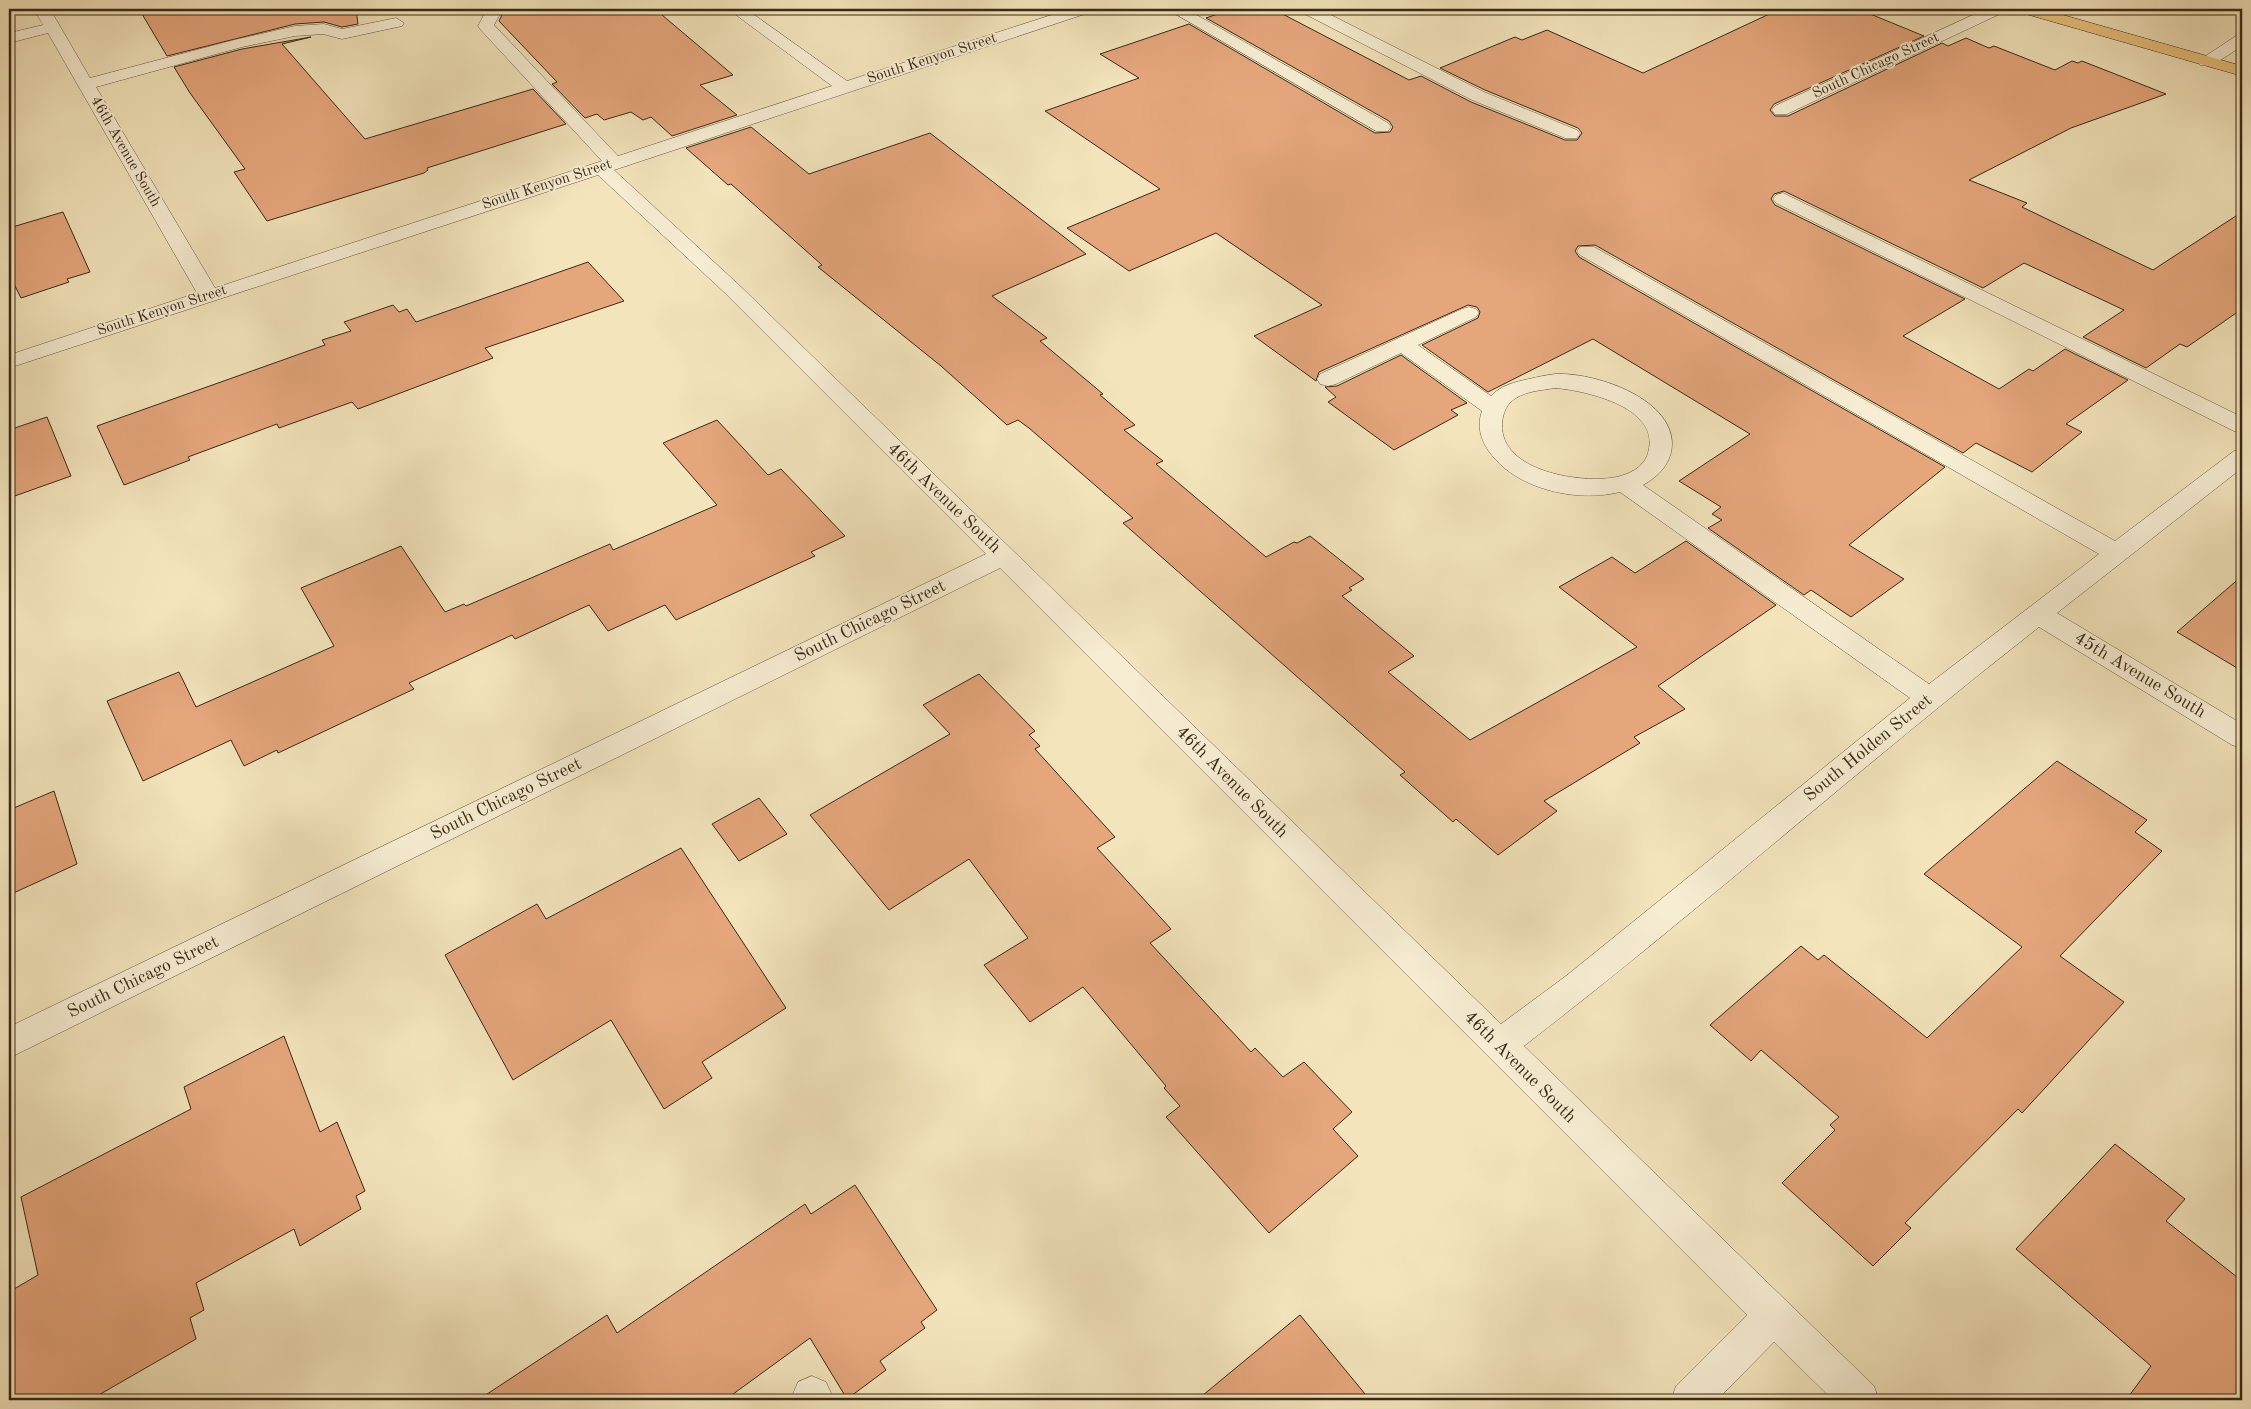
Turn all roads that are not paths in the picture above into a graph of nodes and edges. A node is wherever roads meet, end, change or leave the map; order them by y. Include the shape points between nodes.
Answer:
1 (42, 9) edge
2 (495, 9) edge
3 (736, 9) edge
4 (1085, 9) edge
5 (1175, 9) edge
6 (1307, 9) edge
7 (1998, 9) edge
8 (2025, 9) edge
9 (396, 23) dead end
10 (53, 27) junction
11 (9, 38) edge
12 (2242, 39) edge
13 (2206, 61) junction
14 (2242, 71) edge
15 (86, 84) junction
16 (845, 88) junction
17 (1781, 110) dead end
18 (1382, 128) dead end
19 (1571, 134) dead end
20 (608, 165) junction
21 (1783, 199) dead end
22 (1587, 251) dead end
23 (209, 296) junction
24 (1469, 313) dead end
25 (1402, 344) junction
26 (9, 362) edge
27 (1328, 379) dead end
28 (1493, 408) junction
29 (2242, 426) edge
30 (2242, 456) edge
31 (1624, 484) junction
32 (2117, 553) junction
33 (1004, 556) junction
34 (2038, 614) junction
35 (1929, 698) junction
36 (2242, 737) edge
37 (9, 1043) edge
38 (1498, 1046) junction
39 (1773, 1316) junction
40 (1690, 1400) edge
41 (1860, 1400) edge

1 - 10 street, 46th Avenue South
2 - 20 street, 46th Avenue South via 486,26
3 - 16 street
4 - 16 street, South Kenyon Street
5 - 18 street
6 - 19 street via 1478,96
7 - 17 street, South Chicago Street
8 - 13 main road
9 - 15 street via 342,34 324,29 295,31
10 - 11 street
10 - 15 street, 46th Avenue South
12 - 13 street
13 - 14 main road
15 - 23 street, 46th Avenue South
16 - 20 street, South Kenyon Street
20 - 23 street, South Kenyon Street
20 - 33 street, 46th Avenue South
21 - 29 street
22 - 32 street
23 - 26 street, South Kenyon Street
24 - 25 street
25 - 27 street
25 - 28 street
28 - 31 street via 1489,429 1497,448 1515,465 1541,479 1564,485 1596,488
28 - 31 street via 1507,394 1529,385 1556,381 1607,390 1633,402 1651,418 1661,437 1660,458 1646,474
30 - 32 street, South Holden Street
31 - 35 street
32 - 34 street, South Holden Street
33 - 37 street, South Chicago Street
33 - 38 street, 46th Avenue South
34 - 35 street, South Holden Street
34 - 36 street, 45th Avenue South
35 - 38 street, South Holden Street via 1577,986
38 - 39 street, 46th Avenue South
39 - 40 street
39 - 41 street, 46th Avenue South

